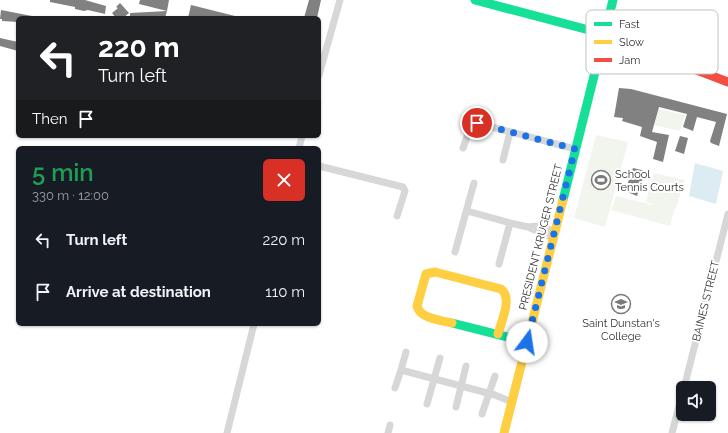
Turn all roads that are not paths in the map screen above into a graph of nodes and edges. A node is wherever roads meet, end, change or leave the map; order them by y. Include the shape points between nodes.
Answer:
1 (340, 0) edge
2 (475, 0) edge
3 (613, 0) edge
4 (610, 10) edge
5 (586, 29) edge
6 (321, 68) edge
7 (594, 74) edge
8 (707, 74) edge
9 (728, 82) edge
10 (510, 132) junction
11 (463, 148) dead end
12 (575, 149) junction
13 (503, 160) dead end
14 (321, 166) edge
15 (474, 183) dead end
16 (467, 211) junction
17 (728, 214) edge
18 (397, 216) dead end
19 (510, 223) junction
20 (726, 229) edge
21 (554, 235) junction
22 (455, 252) dead end
23 (499, 264) dead end
24 (254, 326) edge
25 (498, 334) junction
26 (527, 342) junction
27 (406, 352) dead end
28 (440, 358) dead end
29 (466, 366) dead end
30 (401, 370) junction
31 (495, 376) dead end
32 (434, 379) junction
33 (685, 381) edge
34 (461, 386) junction
35 (395, 388) dead end
36 (489, 393) junction
37 (512, 402) junction
38 (427, 404) dead end
39 (456, 406) dead end
40 (482, 414) dead end
41 (676, 417) edge
42 (390, 425) dead end
43 (227, 433) edge
44 (388, 433) edge
45 (504, 433) edge
46 (672, 433) edge

1 - 6 street
2 - 5 street
3 - 4 street, PRESIDENT KRUGER STREET
7 - 12 street, PRESIDENT KRUGER STREET
8 - 9 street
10 - 11 street via 473,124
10 - 12 street
10 - 13 street
12 - 21 street, PRESIDENT KRUGER STREET
14 - 18 street via 403,187 405,191
15 - 16 street
16 - 19 street
16 - 22 street
17 - 20 street, BAINES STREET
19 - 21 street
19 - 23 street
20 - 33 street, BAINES STREET
21 - 26 street, PRESIDENT KRUGER STREET
24 - 43 street
25 - 25 street via 420,313 417,306 426,274 435,272 505,292 507,300
25 - 26 street
26 - 37 street, PRESIDENT KRUGER STREET
27 - 30 street
28 - 32 street
29 - 34 street
30 - 32 street
30 - 35 street
31 - 36 street
32 - 34 street
32 - 38 street
34 - 36 street
34 - 39 street
36 - 37 street
36 - 40 street
37 - 45 street, PRESIDENT KRUGER STREET
41 - 46 street, BAINES STREET
42 - 44 street

